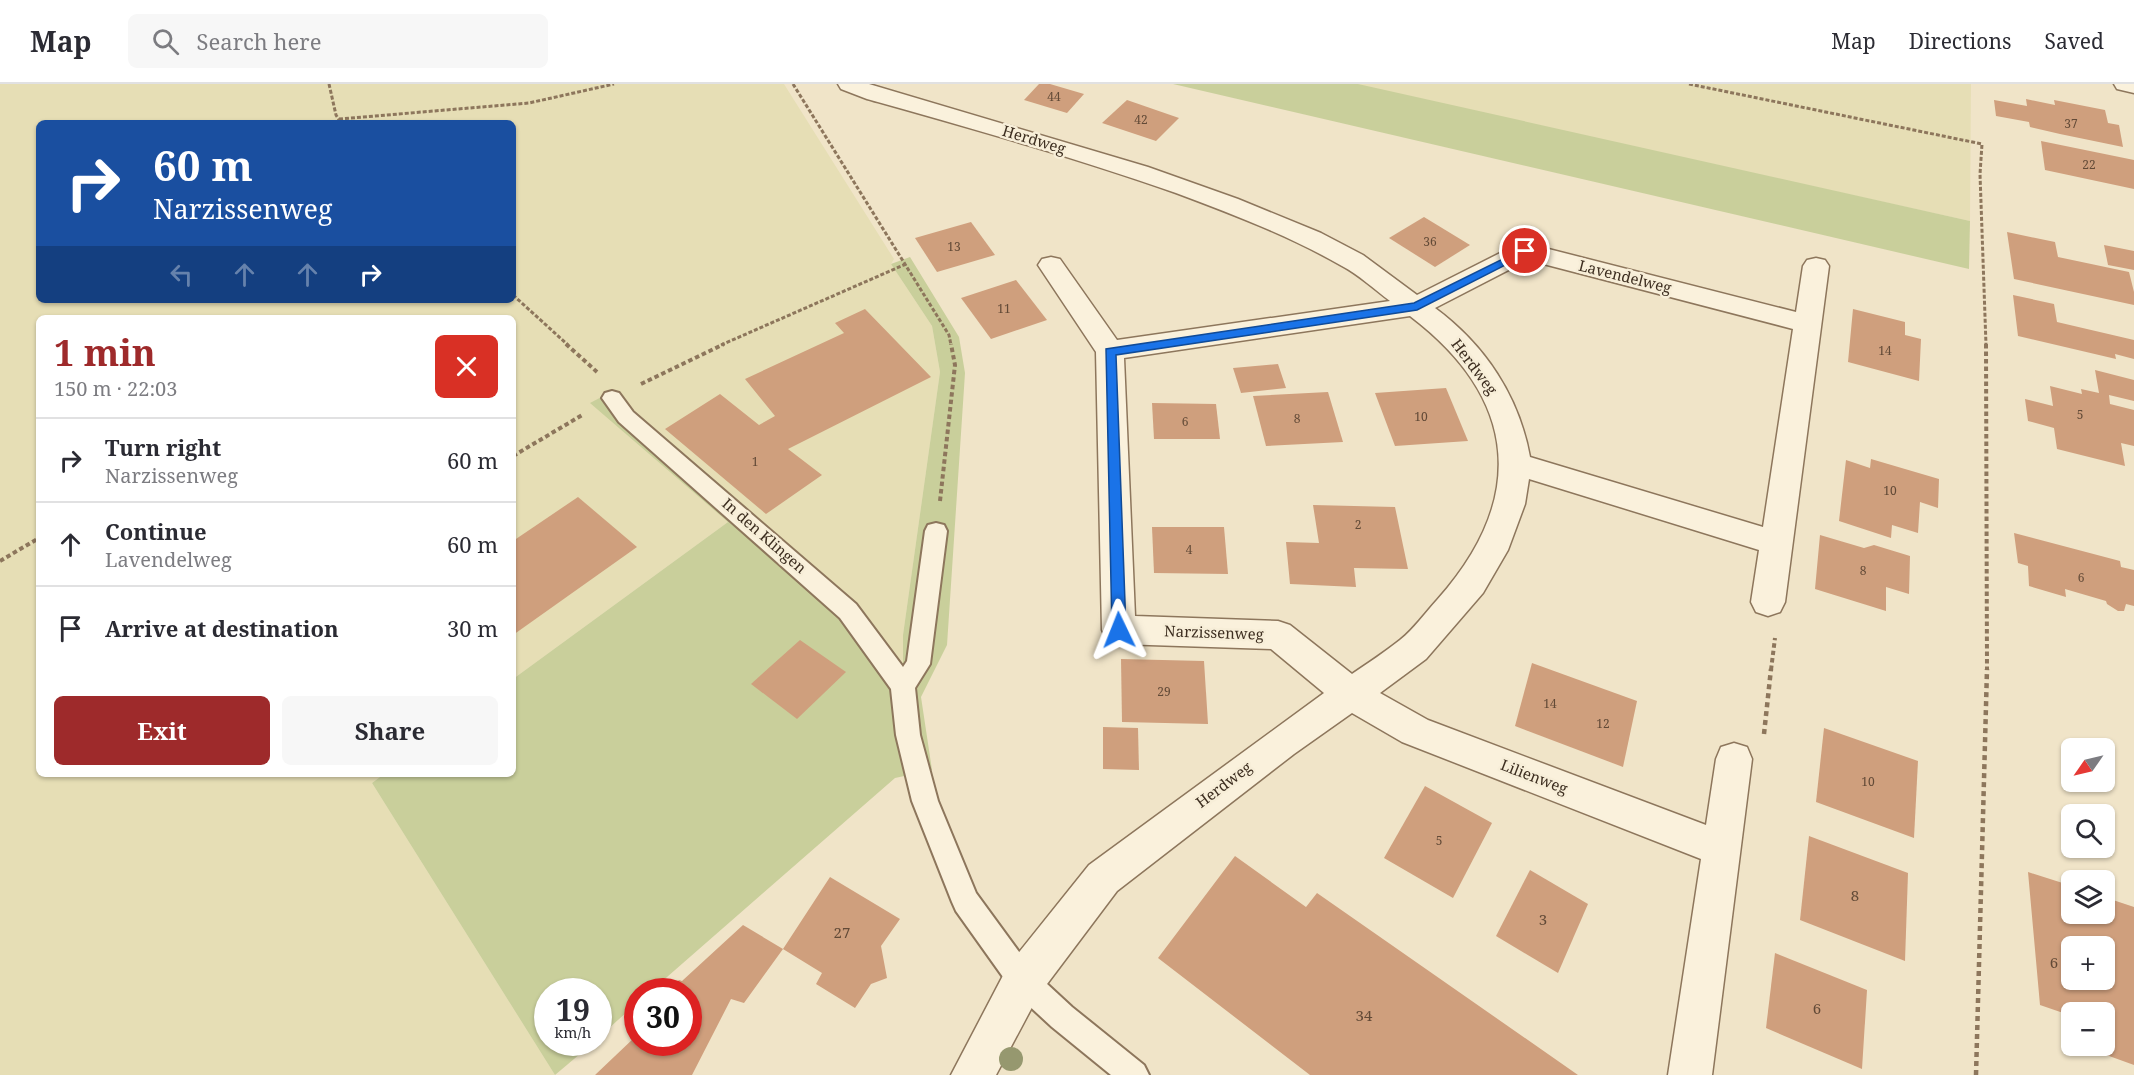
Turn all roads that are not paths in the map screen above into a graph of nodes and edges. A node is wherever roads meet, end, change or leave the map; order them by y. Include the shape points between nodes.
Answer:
1 (849, 84) edge
2 (2125, 84) edge
3 (2134, 86) edge
4 (1051, 265) dead end
5 (1816, 266) dead end
6 (1417, 306) junction
7 (1808, 324) junction
8 (1110, 351) junction
9 (612, 398) road end
10 (1516, 464) junction
11 (936, 531) road end
12 (1776, 543) junction
13 (1768, 602) road end
14 (903, 686) junction
15 (1351, 694) junction
16 (1734, 759) road end
17 (1723, 850) junction
18 (1023, 981) junction
19 (974, 1075) edge
20 (1134, 1075) edge
21 (1690, 1075) edge

1 - 6 street, Herdweg via 1040,141 1230,204 1354,261
2 - 3 street
4 - 8 street
5 - 7 street
6 - 7 street, Lavendelweg via 1525,251
6 - 8 street
6 - 10 street, Herdweg via 1444,328 1493,387 1510,429
7 - 12 street
8 - 15 street, Narzissenweg via 1119,630 1278,635
9 - 14 lane, In den Klingen via 626,417 848,611
10 - 12 street
10 - 15 street, Herdweg via 1509,504 1492,550 1471,584 1414,649
11 - 14 lane via 918,664
12 - 13 street
14 - 18 lane via 908,735 925,801 966,902
15 - 17 street, Lilienweg via 1415,731
15 - 18 street, Herdweg via 1103,878
16 - 17 street
17 - 21 street
18 - 19 street, Herdweg
18 - 20 lane

